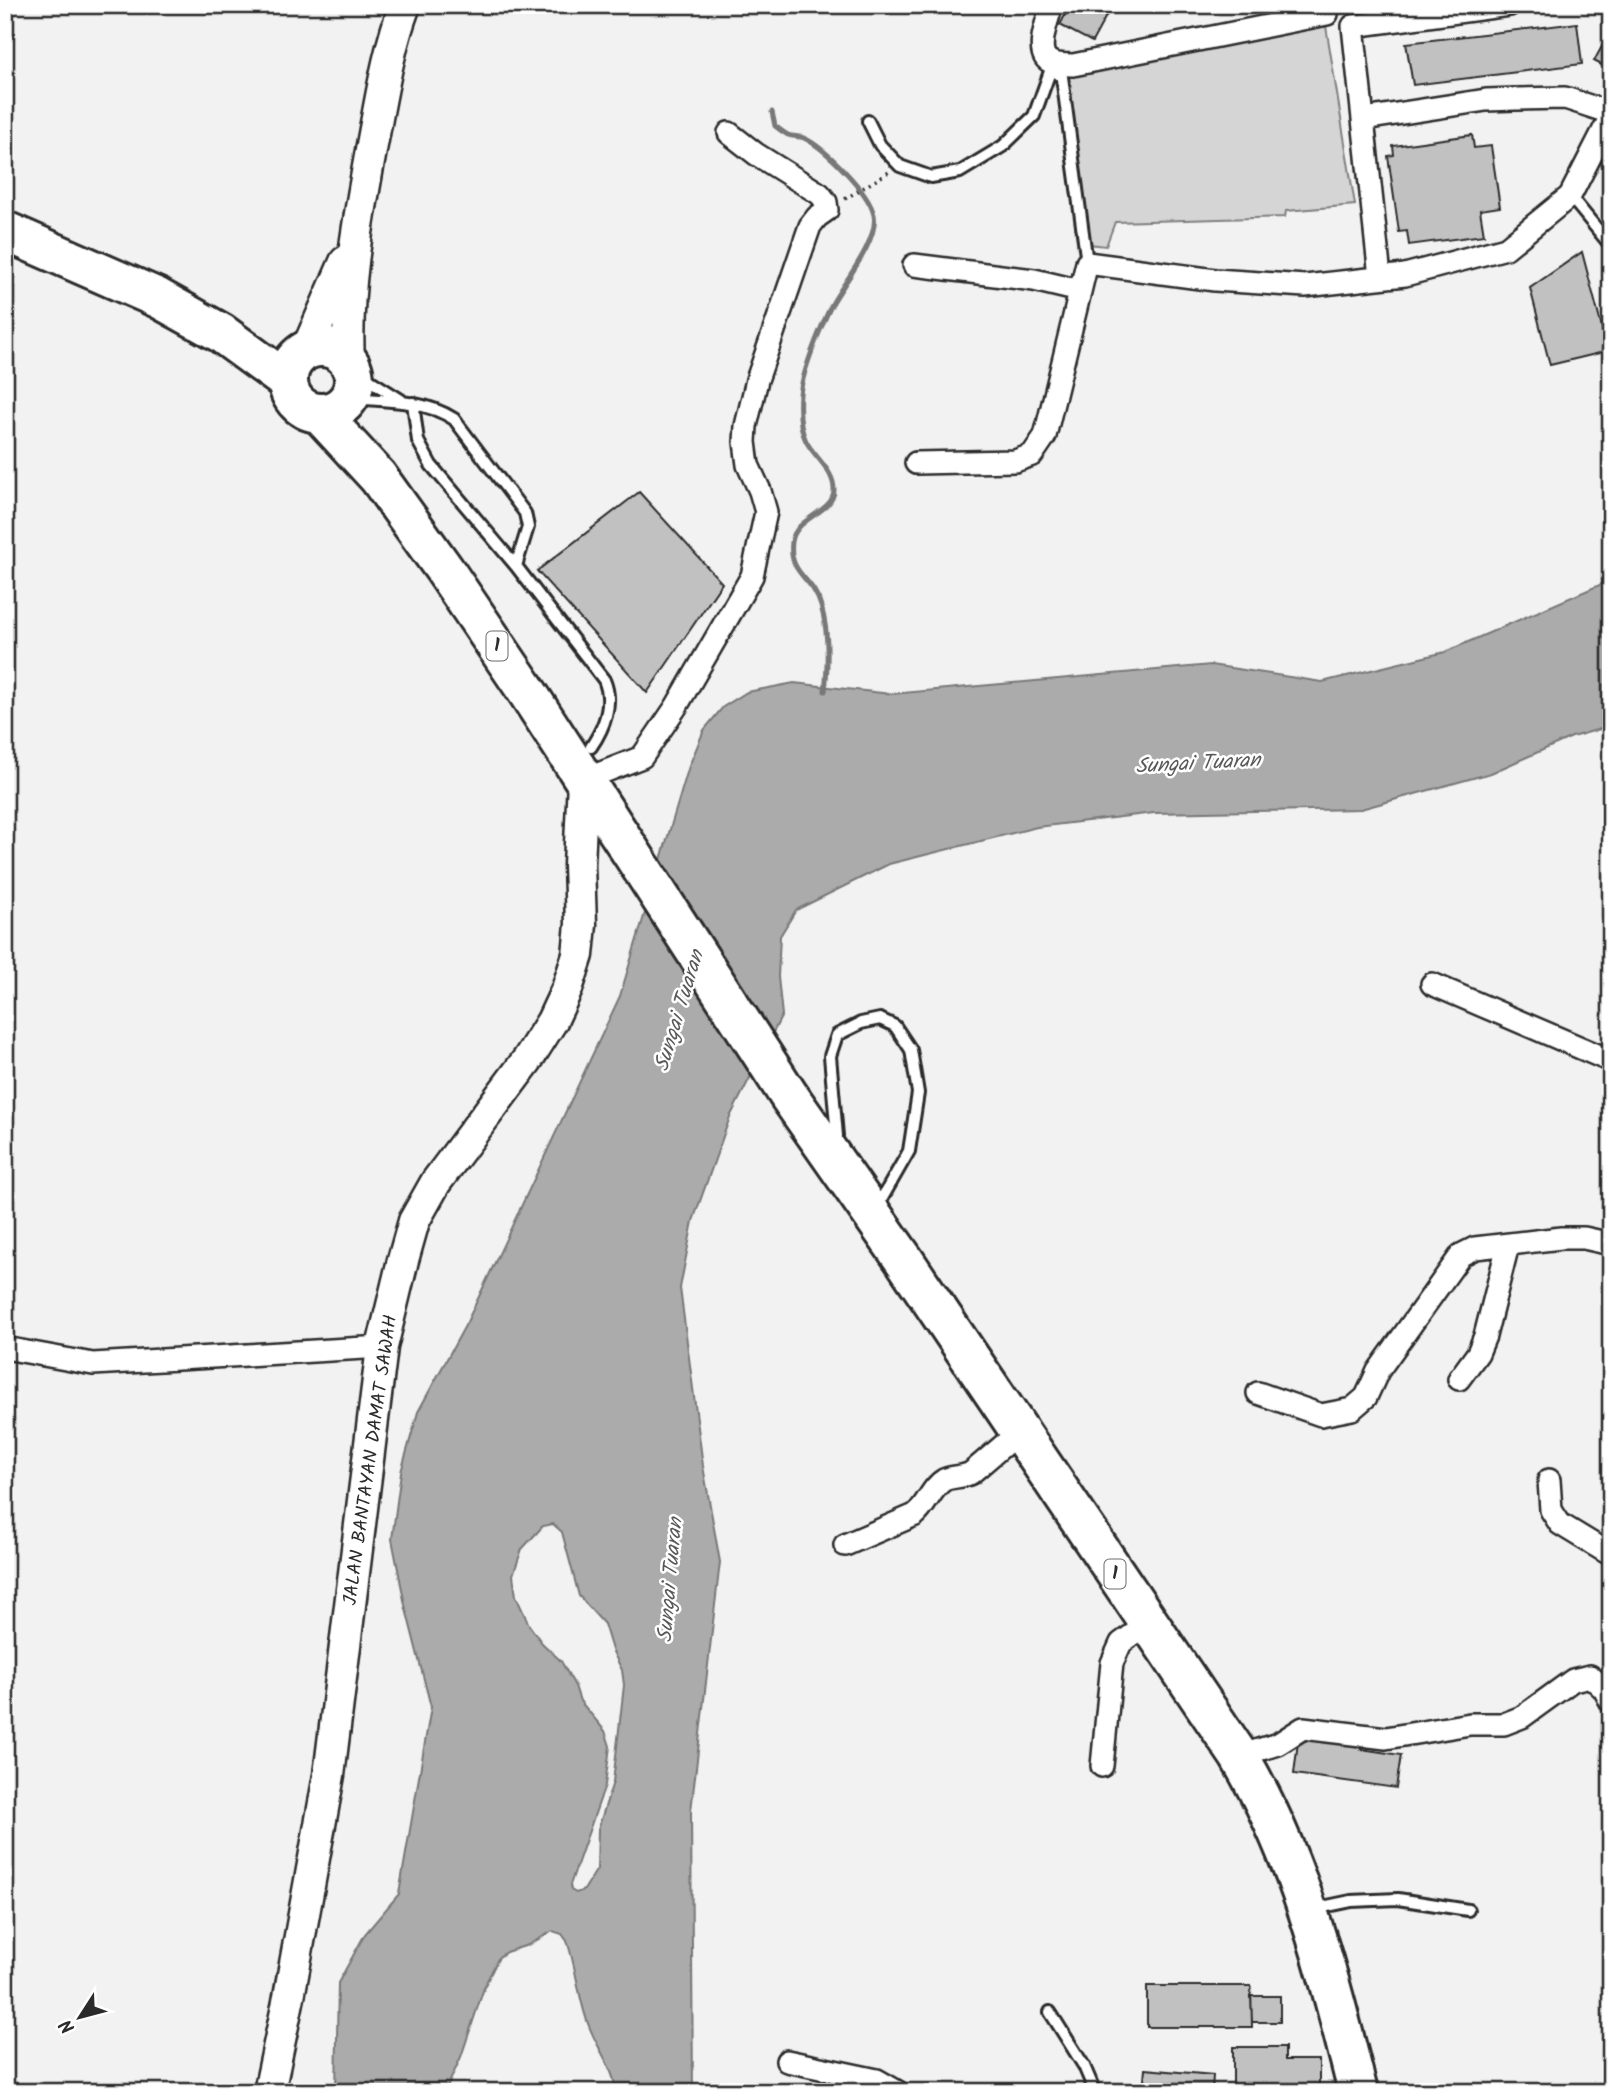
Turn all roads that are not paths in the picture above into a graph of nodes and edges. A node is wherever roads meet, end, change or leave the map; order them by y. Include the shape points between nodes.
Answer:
1 (405, 5) edge
2 (1052, 5) edge
3 (1497, 6) edge
4 (1325, 9) edge
5 (1353, 26) junction
6 (1059, 66) junction
7 (1611, 114) edge
8 (1364, 119) junction
9 (867, 121) dead end
10 (729, 133) dead end
11 (1570, 195) junction
12 (5, 231) edge
13 (355, 239) junction
14 (1611, 246) edge
15 (1087, 263) junction
16 (914, 265) dead end
17 (1380, 277) junction
18 (1080, 290) junction
19 (298, 362) junction
20 (343, 389) junction
21 (408, 402) junction
22 (916, 463) dead end
23 (516, 566) junction
24 (587, 764) junction
25 (1432, 984) dead end
26 (1611, 1061) edge
27 (824, 1148) junction
28 (872, 1216) junction
29 (1611, 1244) edge
30 (1507, 1245) junction
31 (382, 1347) junction
32 (5, 1348) edge
33 (1459, 1379) dead end
34 (1258, 1393) dead end
35 (1019, 1432) junction
36 (1549, 1480) dead end
37 (845, 1545) dead end
38 (1611, 1555) edge
39 (1149, 1623) junction
40 (1611, 1702) edge
41 (1239, 1756) junction
42 (1102, 1766) dead end
43 (1307, 1910) junction
44 (1468, 1910) dead end
45 (1050, 2012) dead end
46 (787, 2061) dead end
47 (269, 2092) edge
48 (898, 2092) edge
49 (1095, 2092) edge
50 (1358, 2092) edge

1 - 13 street via 387,67
2 - 6 street via 1043,53
3 - 5 street
4 - 5 street
4 - 6 street
5 - 8 street
6 - 9 lane via 1034,116 1003,146 960,172 931,177 900,166 880,145
6 - 15 lane
7 - 8 street via 1565,97 1486,100
7 - 11 street
8 - 17 street
10 - 24 street via 820,194 827,210 810,226 757,380 746,426 748,465 766,512 752,576 642,757
11 - 14 lane
11 - 17 street via 1506,248 1405,275
12 - 19 highway via 158,298 221,333
13 - 19 street
13 - 20 street
15 - 17 street via 1305,286
15 - 18 street
16 - 18 street
18 - 22 street via 1045,436 1032,454 1015,461
19 - 20 highway via 320,346 333,349
19 - 20 highway via 291,393 307,410
20 - 21 lane
20 - 21 lane
20 - 24 highway, 1 via 378,477 500,652
21 - 23 lane via 418,441 431,465
21 - 23 lane via 454,419 525,513 528,527
23 - 24 lane via 608,691 608,708
24 - 27 highway, 1 via 609,820
24 - 31 street, JALAN BANTAYAN DAMAT SAWAH via 579,865 581,925 567,989 528,1059 436,1182 414,1221
25 - 26 street
27 - 28 highway, 1
27 - 28 lane via 836,1136 830,1056 837,1035 880,1019 895,1026 911,1050 918,1093 909,1151
28 - 35 highway, 1
29 - 30 street via 1561,1238
30 - 33 street via 1482,1345
30 - 34 street via 1475,1248 1461,1255 1378,1371 1366,1397 1352,1409 1321,1415
31 - 32 street via 93,1364
31 - 47 street, JALAN BANTAYAN DAMAT SAWAH via 329,1775
35 - 37 street via 971,1474 947,1478 938,1485 915,1515
35 - 39 highway, 1
36 - 38 street via 1554,1517
39 - 41 highway, 1
39 - 42 street via 1121,1643 1112,1663
40 - 41 street via 1590,1676 1573,1679 1522,1717 1504,1724 1470,1724 1386,1738 1303,1728 1278,1744
41 - 43 highway, 1 via 1280,1833
43 - 44 lane via 1351,1901 1398,1899
43 - 50 highway, 1
45 - 49 lane
46 - 48 street via 877,2080

